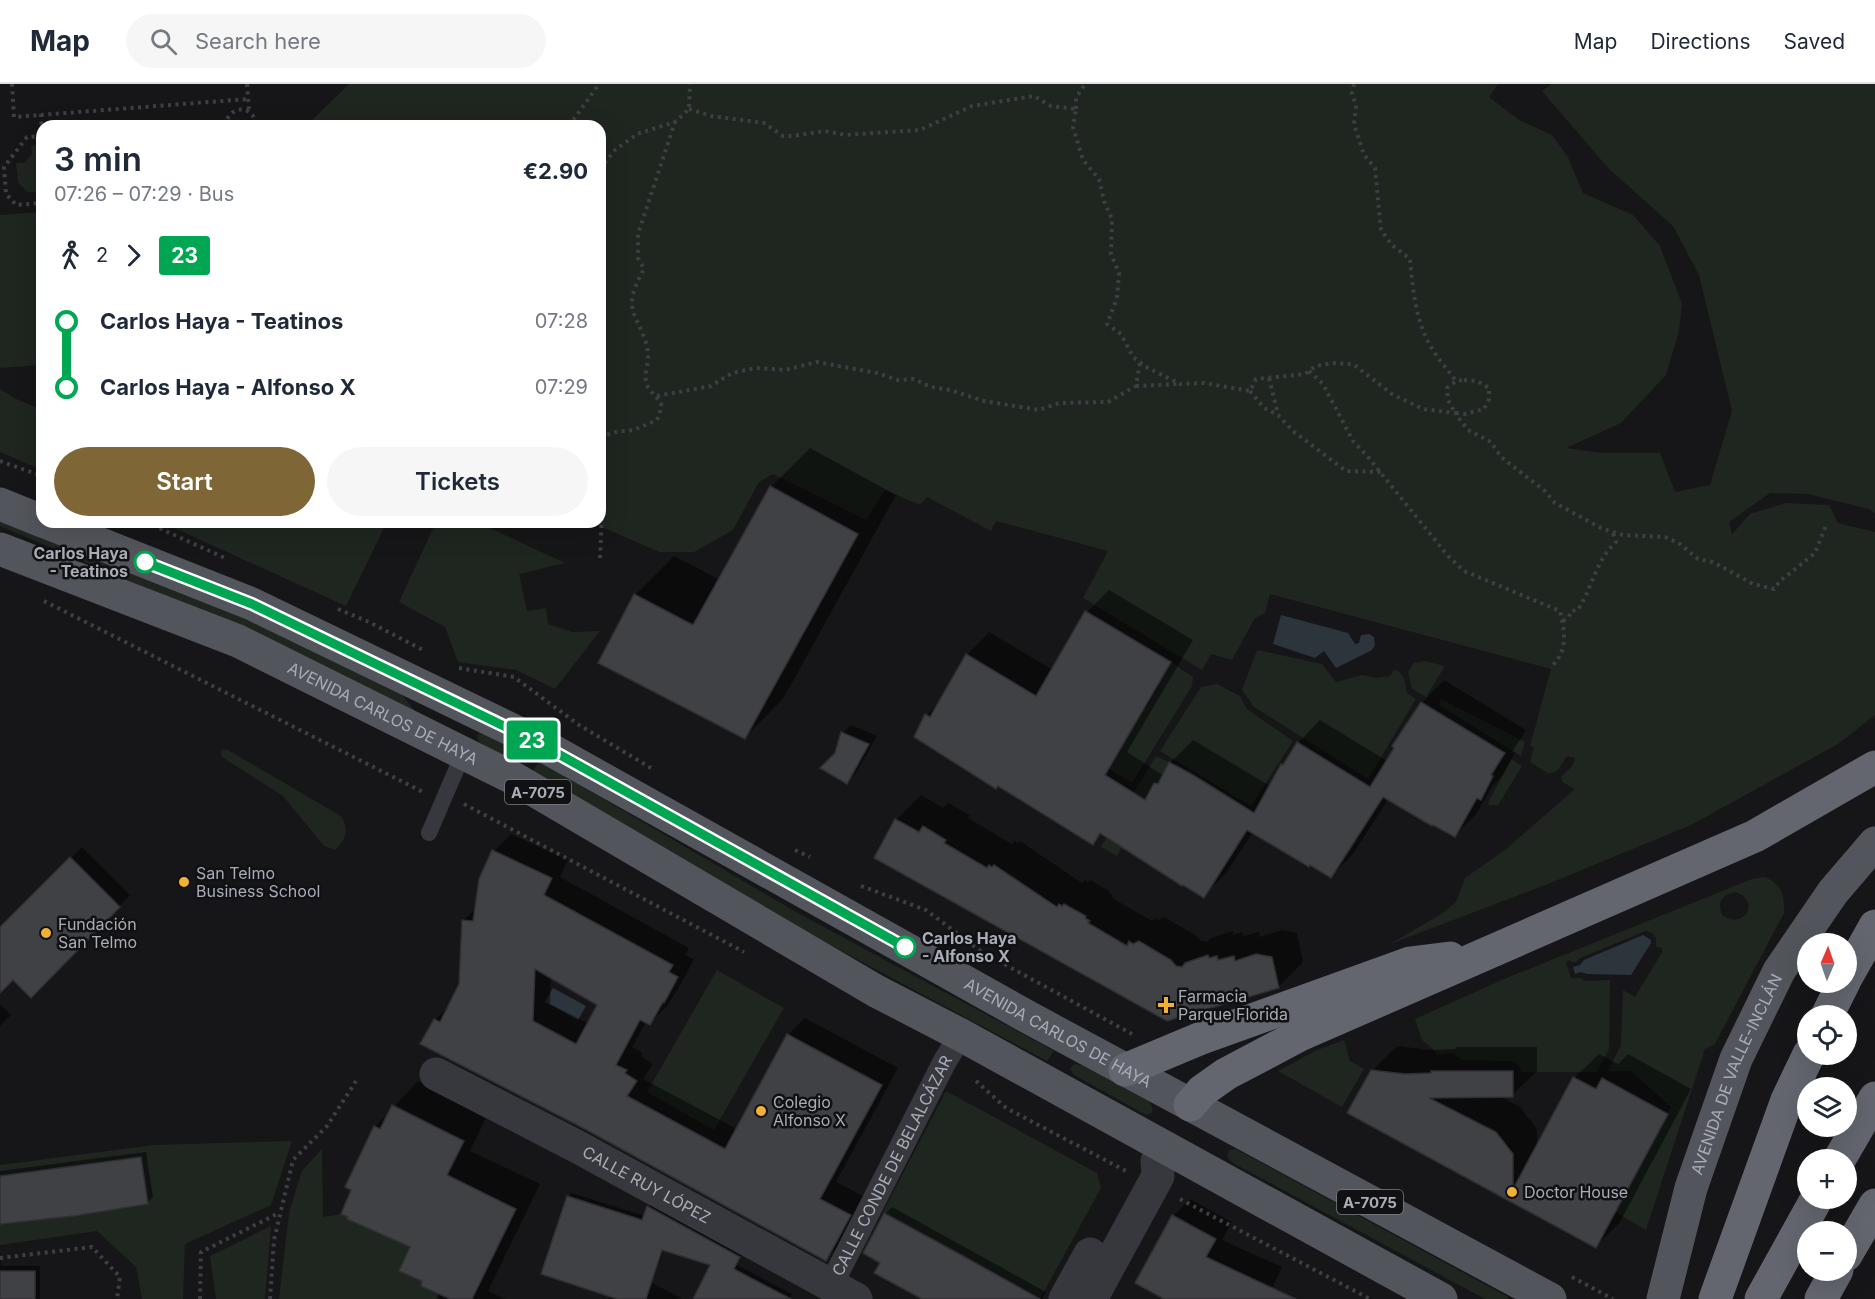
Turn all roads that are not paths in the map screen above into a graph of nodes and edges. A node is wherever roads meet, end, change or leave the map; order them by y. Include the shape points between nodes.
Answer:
1 (0, 504) edge
2 (36, 518) edge
3 (61, 528) edge
4 (0, 549) edge
5 (463, 754) junction
6 (1875, 766) edge
7 (429, 834) dead end
8 (1875, 843) edge
9 (1875, 926) edge
10 (1487, 954) junction
11 (1857, 958) edge
12 (953, 1048) junction
13 (1804, 1065) edge
14 (1125, 1070) junction
15 (436, 1074) dead end
16 (1875, 1098) edge
17 (1190, 1105) junction
18 (1845, 1149) edge
19 (1152, 1167) junction
20 (1875, 1206) edge
21 (1811, 1209) edge
22 (1875, 1224) edge
23 (1857, 1237) edge
24 (1857, 1244) edge
25 (1832, 1281) edge
26 (837, 1294) edge
27 (1656, 1296) edge
28 (1065, 1299) edge
29 (1091, 1299) edge
30 (1441, 1299) edge
31 (1550, 1299) edge
32 (1715, 1299) edge
33 (1761, 1299) edge
34 (1821, 1299) edge

1 - 2 main road, AVENIDA CARLOS DE HAYA / A-7075
3 - 14 main road, AVENIDA CARLOS DE HAYA / A-7075 via 252,604 535,741
4 - 5 main road, AVENIDA CARLOS DE HAYA / A-7075 via 238,641
5 - 7 lane
5 - 12 main road, AVENIDA CARLOS DE HAYA / A-7075 via 592,823 876,991
6 - 10 highway via 1755,836
8 - 27 main road, AVENIDA DE VALLE-INCLÁN via 1833,892 1779,971 1736,1059
9 - 11 highway
10 - 14 highway via 1410,963 1199,1039
10 - 17 highway via 1300,1035 1226,1074
12 - 19 main road, AVENIDA CARLOS DE HAYA / A-7075
12 - 26 street, CALLE CONDE DE BELALCÁZAR
13 - 32 highway via 1783,1111
14 - 17 main road, AVENIDA CARLOS DE HAYA / A-7075
15 - 26 street, CALLE RUY LÓPEZ via 576,1146
16 - 18 highway
17 - 19 main road
17 - 31 main road, AVENIDA CARLOS DE HAYA / A-7075
19 - 28 street
19 - 29 street
19 - 30 main road, AVENIDA CARLOS DE HAYA / A-7075
20 - 23 highway
21 - 33 highway
22 - 24 highway
25 - 34 highway

